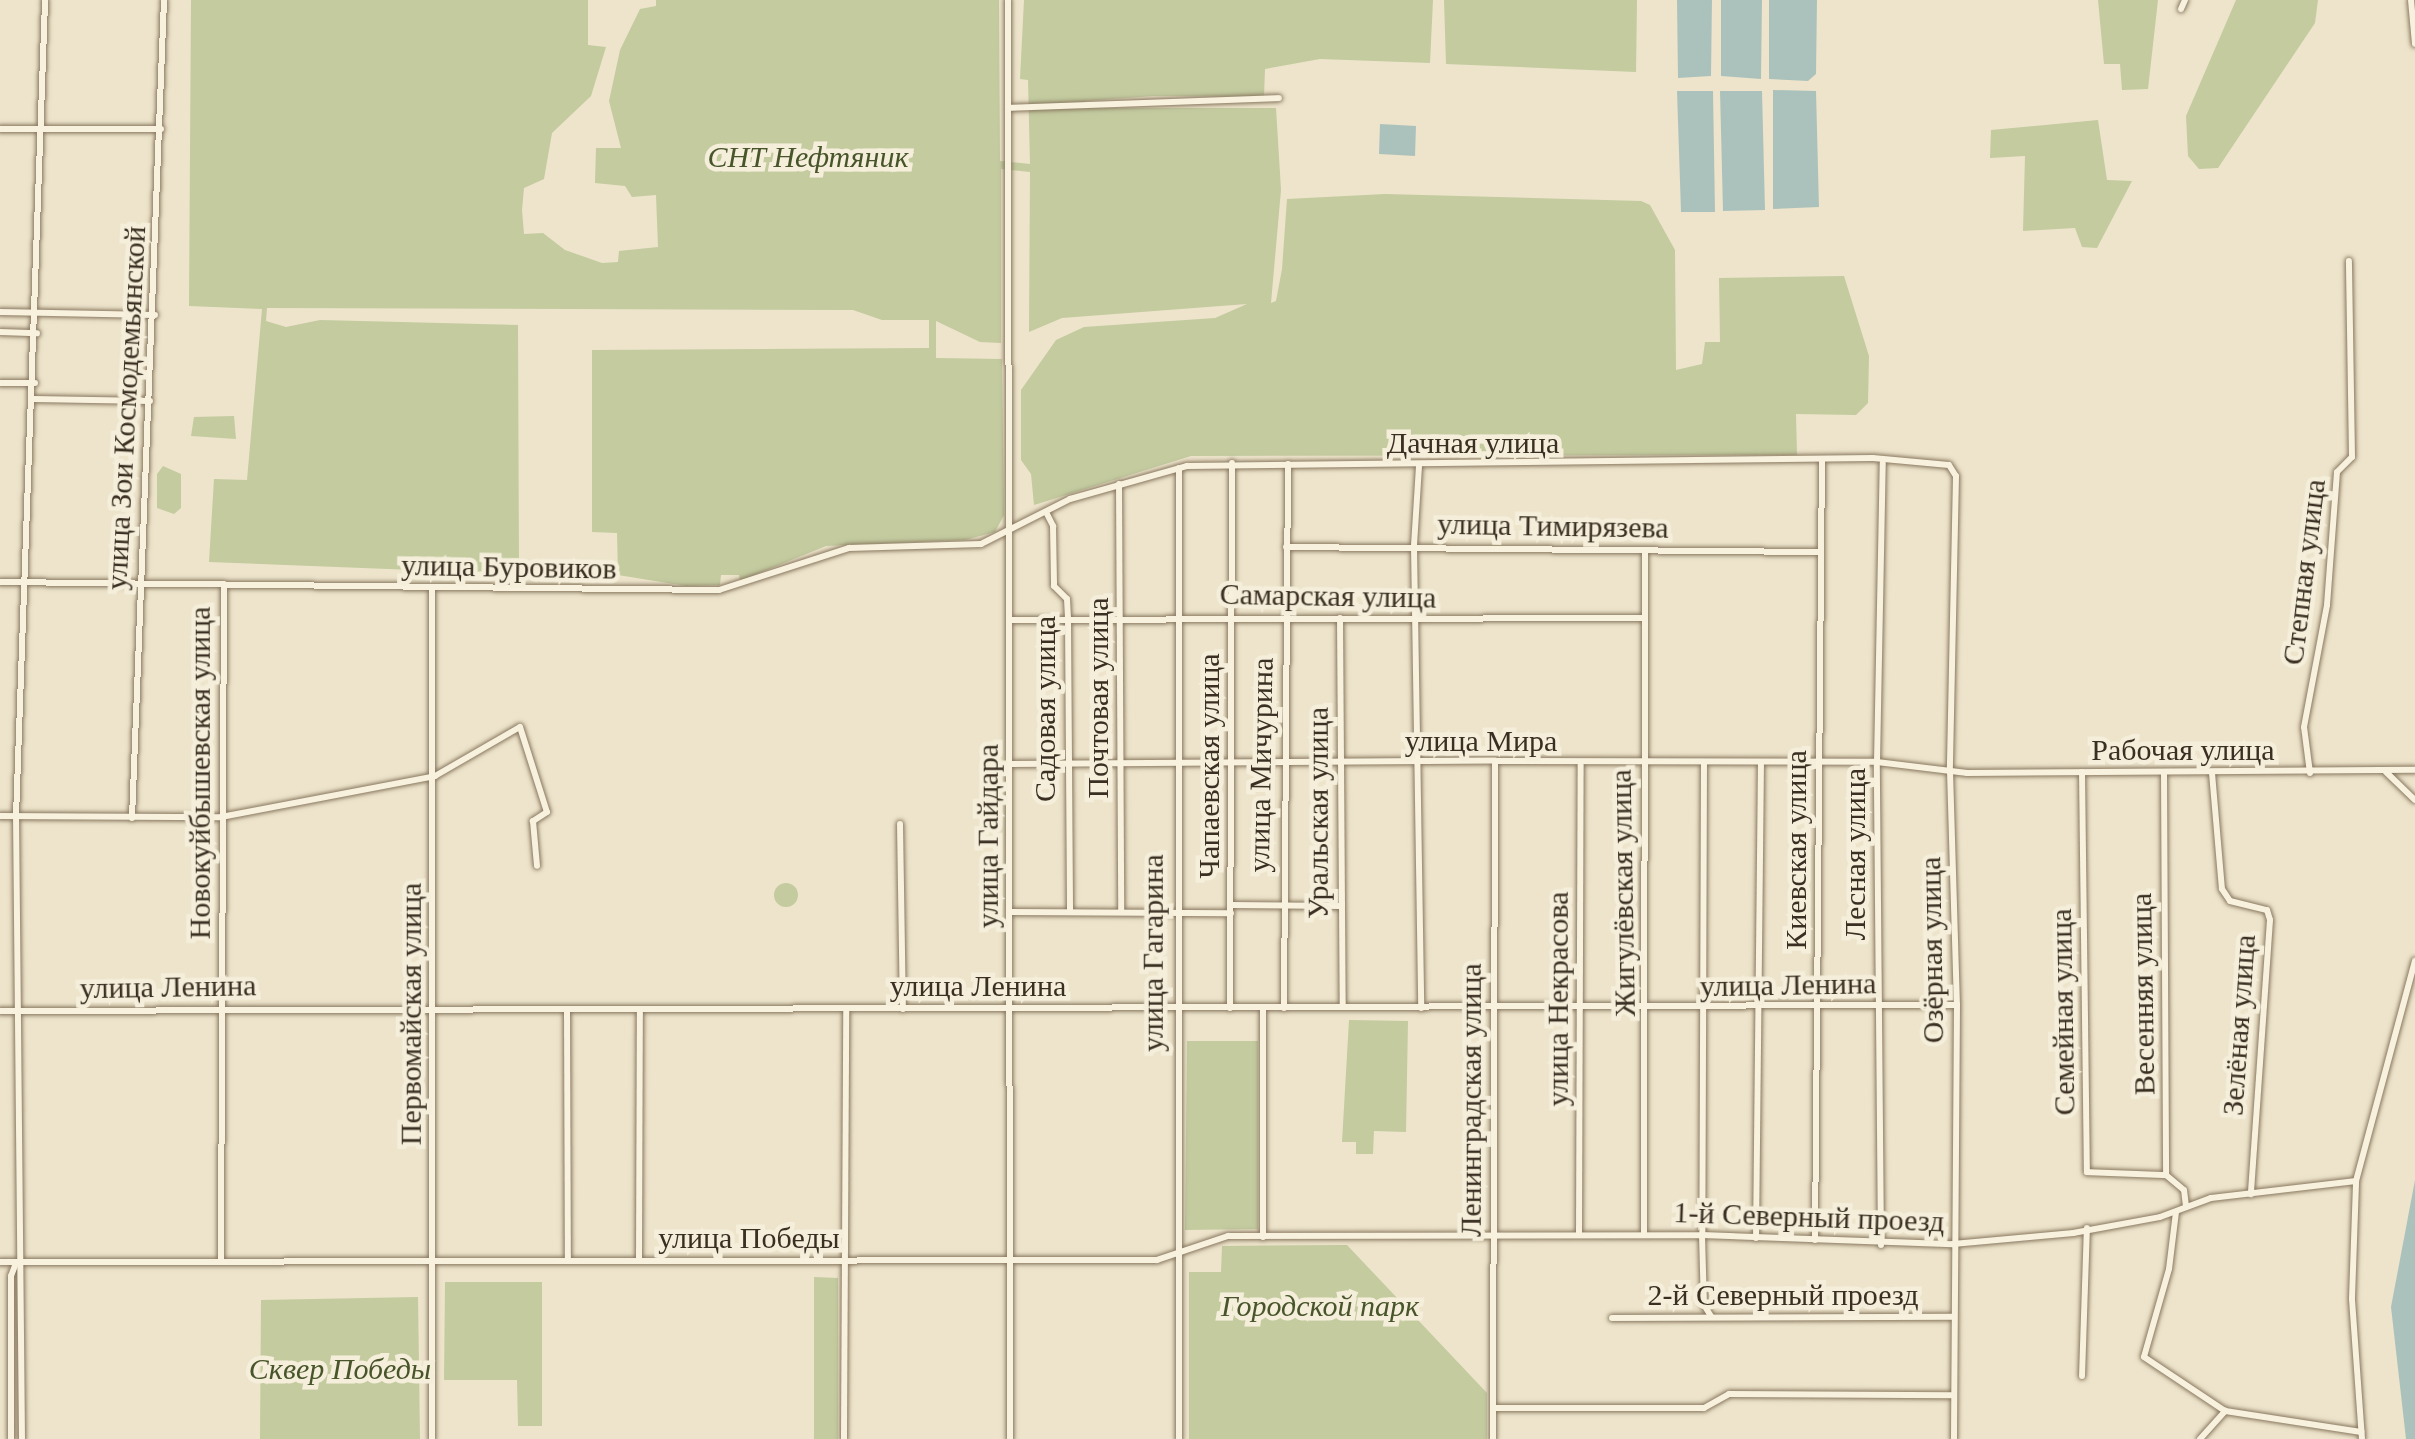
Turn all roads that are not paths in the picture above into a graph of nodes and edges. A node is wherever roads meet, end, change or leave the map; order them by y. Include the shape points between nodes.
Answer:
1 (45, 0) edge
2 (164, 0) edge
3 (1008, 0) edge
4 (2185, 0) edge
5 (2410, 0) edge
6 (2181, 9) dead end
7 (2415, 44) edge
8 (1279, 98) dead end
9 (1008, 108) junction
10 (43, 128) junction
11 (0, 129) edge
12 (161, 129) junction
13 (2349, 261) dead end
14 (0, 312) edge
15 (38, 312) junction
16 (155, 315) junction
17 (0, 332) edge
18 (37, 332) junction
19 (0, 383) edge
20 (34, 383) junction
21 (34, 399) junction
22 (150, 401) junction
23 (1822, 460) junction
24 (1232, 463) junction
25 (1883, 463) junction
26 (1288, 464) junction
27 (1949, 464) joint
28 (1419, 466) junction
29 (1178, 468) junction
30 (1119, 483) junction
31 (1046, 512) junction
32 (1010, 534) junction
33 (1414, 546) junction
34 (1286, 547) junction
35 (1645, 551) junction
36 (1820, 552) junction
37 (0, 582) edge
38 (26, 582) junction
39 (140, 583) junction
40 (224, 584) junction
41 (432, 589) junction
42 (1120, 617) junction
43 (1175, 617) junction
44 (1285, 617) junction
45 (1231, 618) junction
46 (1340, 618) junction
47 (1645, 618) junction
48 (1068, 619) junction
49 (1010, 620) junction
50 (1418, 620) junction
51 (1494, 761) junction
52 (1420, 762) junction
53 (1644, 762) junction
54 (1704, 762) junction
55 (1760, 762) junction
56 (1877, 762) junction
57 (1232, 763) junction
58 (1341, 763) junction
59 (1818, 763) junction
60 (1011, 764) junction
61 (1066, 764) junction
62 (1121, 764) junction
63 (1175, 764) junction
64 (1286, 764) junction
65 (1581, 765) junction
66 (1950, 770) junction
67 (2415, 770) edge
68 (2385, 771) junction
69 (2082, 772) junction
70 (2164, 772) junction
71 (2212, 773) junction
72 (2310, 774) junction
73 (435, 776) junction
74 (2415, 800) edge
75 (0, 816) edge
76 (16, 816) junction
77 (132, 818) junction
78 (221, 818) junction
79 (900, 824) dead end
80 (537, 866) dead end
81 (1282, 905) junction
82 (1340, 906) junction
83 (1231, 909) junction
84 (1010, 912) junction
85 (1070, 912) junction
86 (1121, 912) junction
87 (1175, 912) junction
88 (2415, 961) edge
89 (1957, 1005) junction
90 (1878, 1007) junction
91 (1009, 1008) junction
92 (1230, 1008) junction
93 (1262, 1008) junction
94 (1284, 1008) junction
95 (1343, 1008) junction
96 (1421, 1008) junction
97 (1494, 1008) junction
98 (1649, 1008) junction
99 (1704, 1008) junction
100 (1760, 1008) junction
101 (1820, 1008) junction
102 (222, 1009) junction
103 (846, 1009) junction
104 (903, 1009) junction
105 (1177, 1009) junction
106 (432, 1010) junction
107 (567, 1010) junction
108 (640, 1010) junction
109 (1581, 1010) junction
110 (0, 1011) edge
111 (17, 1012) junction
112 (2166, 1175) junction
113 (2356, 1182) junction
114 (2251, 1194) junction
115 (2186, 1207) junction
116 (2176, 1212) junction
117 (2087, 1228) junction
118 (1579, 1234) junction
119 (1644, 1234) junction
120 (1494, 1235) junction
121 (1702, 1235) junction
122 (1263, 1237) junction
123 (1756, 1238) junction
124 (1815, 1240) junction
125 (1953, 1244) junction
126 (1882, 1245) junction
127 (1179, 1256) junction
128 (845, 1260) junction
129 (432, 1261) junction
130 (568, 1261) junction
131 (638, 1261) junction
132 (1010, 1261) junction
133 (0, 1262) edge
134 (17, 1262) junction
135 (221, 1262) junction
136 (1711, 1316) junction
137 (1954, 1317) junction
138 (1612, 1318) dead end
139 (2082, 1376) dead end
140 (1954, 1395) junction
141 (1493, 1408) junction
142 (2225, 1411) junction
143 (2362, 1435) edge
144 (11, 1439) edge
145 (22, 1439) edge
146 (432, 1439) edge
147 (844, 1439) edge
148 (1010, 1439) edge
149 (1180, 1439) edge
150 (1493, 1439) edge
151 (1954, 1439) edge
152 (2200, 1439) edge

1 - 10 street
2 - 12 street, улица Зои Космодемьянской
3 - 9 street, улица Гайдара
4 - 6 street
5 - 7 street
8 - 9 street
9 - 32 street, улица Гайдара
10 - 11 street
10 - 12 street
10 - 15 street
12 - 16 street, улица Зои Космодемьянской
13 - 72 street, Степная улица via 2352,457 2336,472 2327,605 2304,727
14 - 15 street
15 - 16 street
15 - 18 street
16 - 22 street, улица Зои Космодемьянской
17 - 18 street
18 - 20 street
19 - 20 street
20 - 21 street
21 - 22 street
21 - 38 street
22 - 39 street, улица Зои Космодемьянской
23 - 25 street, Дачная улица
23 - 28 street, Дачная улица
23 - 36 street, Киевская улица
24 - 26 street, Дачная улица
24 - 29 street, Дачная улица
24 - 45 street, Чапаевская улица
25 - 27 street, Дачная улица
25 - 56 street, Лесная улица
26 - 28 street, Дачная улица
26 - 34 street, улица Мичурина
27 - 66 street, Озёрная улица via 1956,476
28 - 33 street
29 - 30 street, Дачная улица
29 - 43 street, улица Гагарина
30 - 31 street, Дачная улица
30 - 42 street, Почтовая улица
31 - 32 street, Дачная улица
31 - 48 street, Садовая улица via 1053,526 1054,586 1067,600
32 - 41 street, улица Буровиков via 955,547 829,552 719,590
32 - 49 street, улица Гайдара
33 - 34 street, улица Тимирязева
33 - 35 street, улица Тимирязева
33 - 50 street
34 - 44 street, улица Мичурина
35 - 36 street, улица Тимирязева
35 - 47 street, Жигулёвская улица
36 - 59 street, Киевская улица
37 - 38 street, улица Буровиков
38 - 39 street, улица Буровиков
38 - 76 street
39 - 40 street, улица Буровиков
39 - 77 street, улица Зои Космодемьянской
40 - 41 street, улица Буровиков
40 - 78 street, Новокуйбышевская улица
41 - 73 street, Первомайская улица
42 - 43 street, Самарская улица
42 - 48 street, Самарская улица
42 - 62 street, Почтовая улица
43 - 45 street, Самарская улица
43 - 63 street, улица Гагарина
44 - 45 street, Самарская улица
44 - 46 street, Самарская улица
44 - 64 street, улица Мичурина
45 - 57 street, Чапаевская улица
46 - 50 street, Самарская улица
46 - 58 street, Уральская улица
47 - 50 street, Самарская улица
47 - 53 street, Жигулёвская улица
48 - 49 street, Самарская улица
48 - 61 street, Садовая улица
49 - 60 street, улица Гайдара
50 - 52 street
51 - 52 street, улица Мира
51 - 65 street, улица Мира
51 - 97 street, Ленинградская улица
52 - 58 street, улица Мира
52 - 96 street
53 - 54 street, улица Мира
53 - 65 street, улица Мира
53 - 98 street, Жигулёвская улица
54 - 55 street, улица Мира
54 - 99 street
55 - 59 street, улица Мира
55 - 100 street
56 - 59 street, улица Мира
56 - 66 street, улица Мира
56 - 90 street, Лесная улица
57 - 63 street, улица Мира
57 - 64 street, улица Мира
57 - 83 street, Чапаевская улица
58 - 64 street, улица Мира
58 - 82 street, Уральская улица
59 - 101 street, Киевская улица
60 - 61 street, улица Мира
60 - 84 street, улица Гайдара
61 - 62 street, улица Мира
61 - 85 street, Садовая улица
62 - 63 street, улица Мира
62 - 86 street, Почтовая улица
63 - 87 street, улица Гагарина
64 - 81 street, улица Мичурина
65 - 109 street, улица Некрасова
66 - 69 street, Рабочая улица
66 - 89 street, Озёрная улица
67 - 68 street, Рабочая улица
68 - 72 street, Рабочая улица
68 - 74 street
69 - 70 street, Рабочая улица
69 - 112 street, Семейная улица via 2087,1172
70 - 71 street, Рабочая улица
70 - 112 street, Весенняя улица
71 - 72 street, Рабочая улица
71 - 114 street, Зелёная улица via 2222,889 2230,901 2267,910 2270,920
73 - 78 street
73 - 80 street via 520,727 547,812 533,820
73 - 106 street, Первомайская улица
75 - 76 street
76 - 77 street
76 - 111 street
77 - 78 street
78 - 102 street, Новокуйбышевская улица
79 - 104 street
81 - 82 street
81 - 83 street
81 - 94 street, улица Мичурина
82 - 95 street, Уральская улица
83 - 87 street
83 - 92 street, Чапаевская улица
84 - 85 street
84 - 91 street, улица Гайдара
85 - 86 street
86 - 87 street
87 - 105 street, улица Гагарина
88 - 113 street
89 - 90 street, улица Ленина
89 - 125 street, Озёрная улица
90 - 101 street, улица Ленина
90 - 126 street, Лесная улица
91 - 104 street, улица Ленина
91 - 105 street, улица Ленина
91 - 132 street, улица Гайдара
92 - 93 street, улица Ленина
92 - 105 street, улица Ленина
93 - 94 street, улица Ленина
93 - 122 street
94 - 95 street, улица Ленина
95 - 96 street, улица Ленина
96 - 97 street, улица Ленина
97 - 109 street, улица Ленина
97 - 120 street, Ленинградская улица
98 - 99 street, улица Ленина
98 - 109 street, улица Ленина
98 - 119 street, Жигулёвская улица
99 - 100 street, улица Ленина
99 - 121 street
100 - 101 street, улица Ленина
100 - 123 street
101 - 124 street, Киевская улица
102 - 106 street, улица Ленина
102 - 111 street, улица Ленина
102 - 135 street, Новокуйбышевская улица
103 - 104 street, улица Ленина
103 - 108 street, улица Ленина
103 - 128 street
105 - 127 street, улица Гагарина
106 - 107 street, улица Ленина
106 - 129 street, Первомайская улица
107 - 108 street, улица Ленина
107 - 130 street
108 - 131 street
109 - 118 street, улица Некрасова
110 - 111 street, улица Ленина
111 - 134 street
112 - 115 street via 2184,1190
113 - 114 street, 1-й Северный проезд
113 - 143 street via 2352,1298
114 - 115 street, 1-й Северный проезд
115 - 116 street, 1-й Северный проезд
116 - 117 street, 1-й Северный проезд
116 - 142 street via 2169,1268 2144,1357
117 - 125 street, 1-й Северный проезд
117 - 139 street
118 - 119 street, 1-й Северный проезд
118 - 120 street, 1-й Северный проезд
119 - 121 street, 1-й Северный проезд
120 - 122 street, улица Победы
120 - 141 street, Ленинградская улица
121 - 123 street, 1-й Северный проезд
121 - 136 street via 1704,1305
122 - 127 street, улица Победы via 1207,1241
123 - 124 street, 1-й Северный проезд
124 - 126 street, 1-й Северный проезд
125 - 126 street, 1-й Северный проезд
125 - 137 street, Озёрная улица
127 - 132 street, улица Победы
127 - 149 street, улица Гагарина
128 - 131 street, улица Победы
128 - 132 street, улица Победы
128 - 147 street
129 - 130 street, улица Победы
129 - 135 street, улица Победы
129 - 146 street, Первомайская улица
130 - 131 street, улица Победы
132 - 148 street, улица Гайдара
133 - 134 street, улица Победы
134 - 135 street, улица Победы
134 - 144 street via 10,1276
134 - 145 street
136 - 137 street, 2-й Северный проезд
136 - 138 street, 2-й Северный проезд
137 - 140 street, Озёрная улица
140 - 141 street via 1729,1394 1704,1408
140 - 151 street, Озёрная улица
141 - 150 street, Ленинградская улица
142 - 143 street
142 - 152 street

